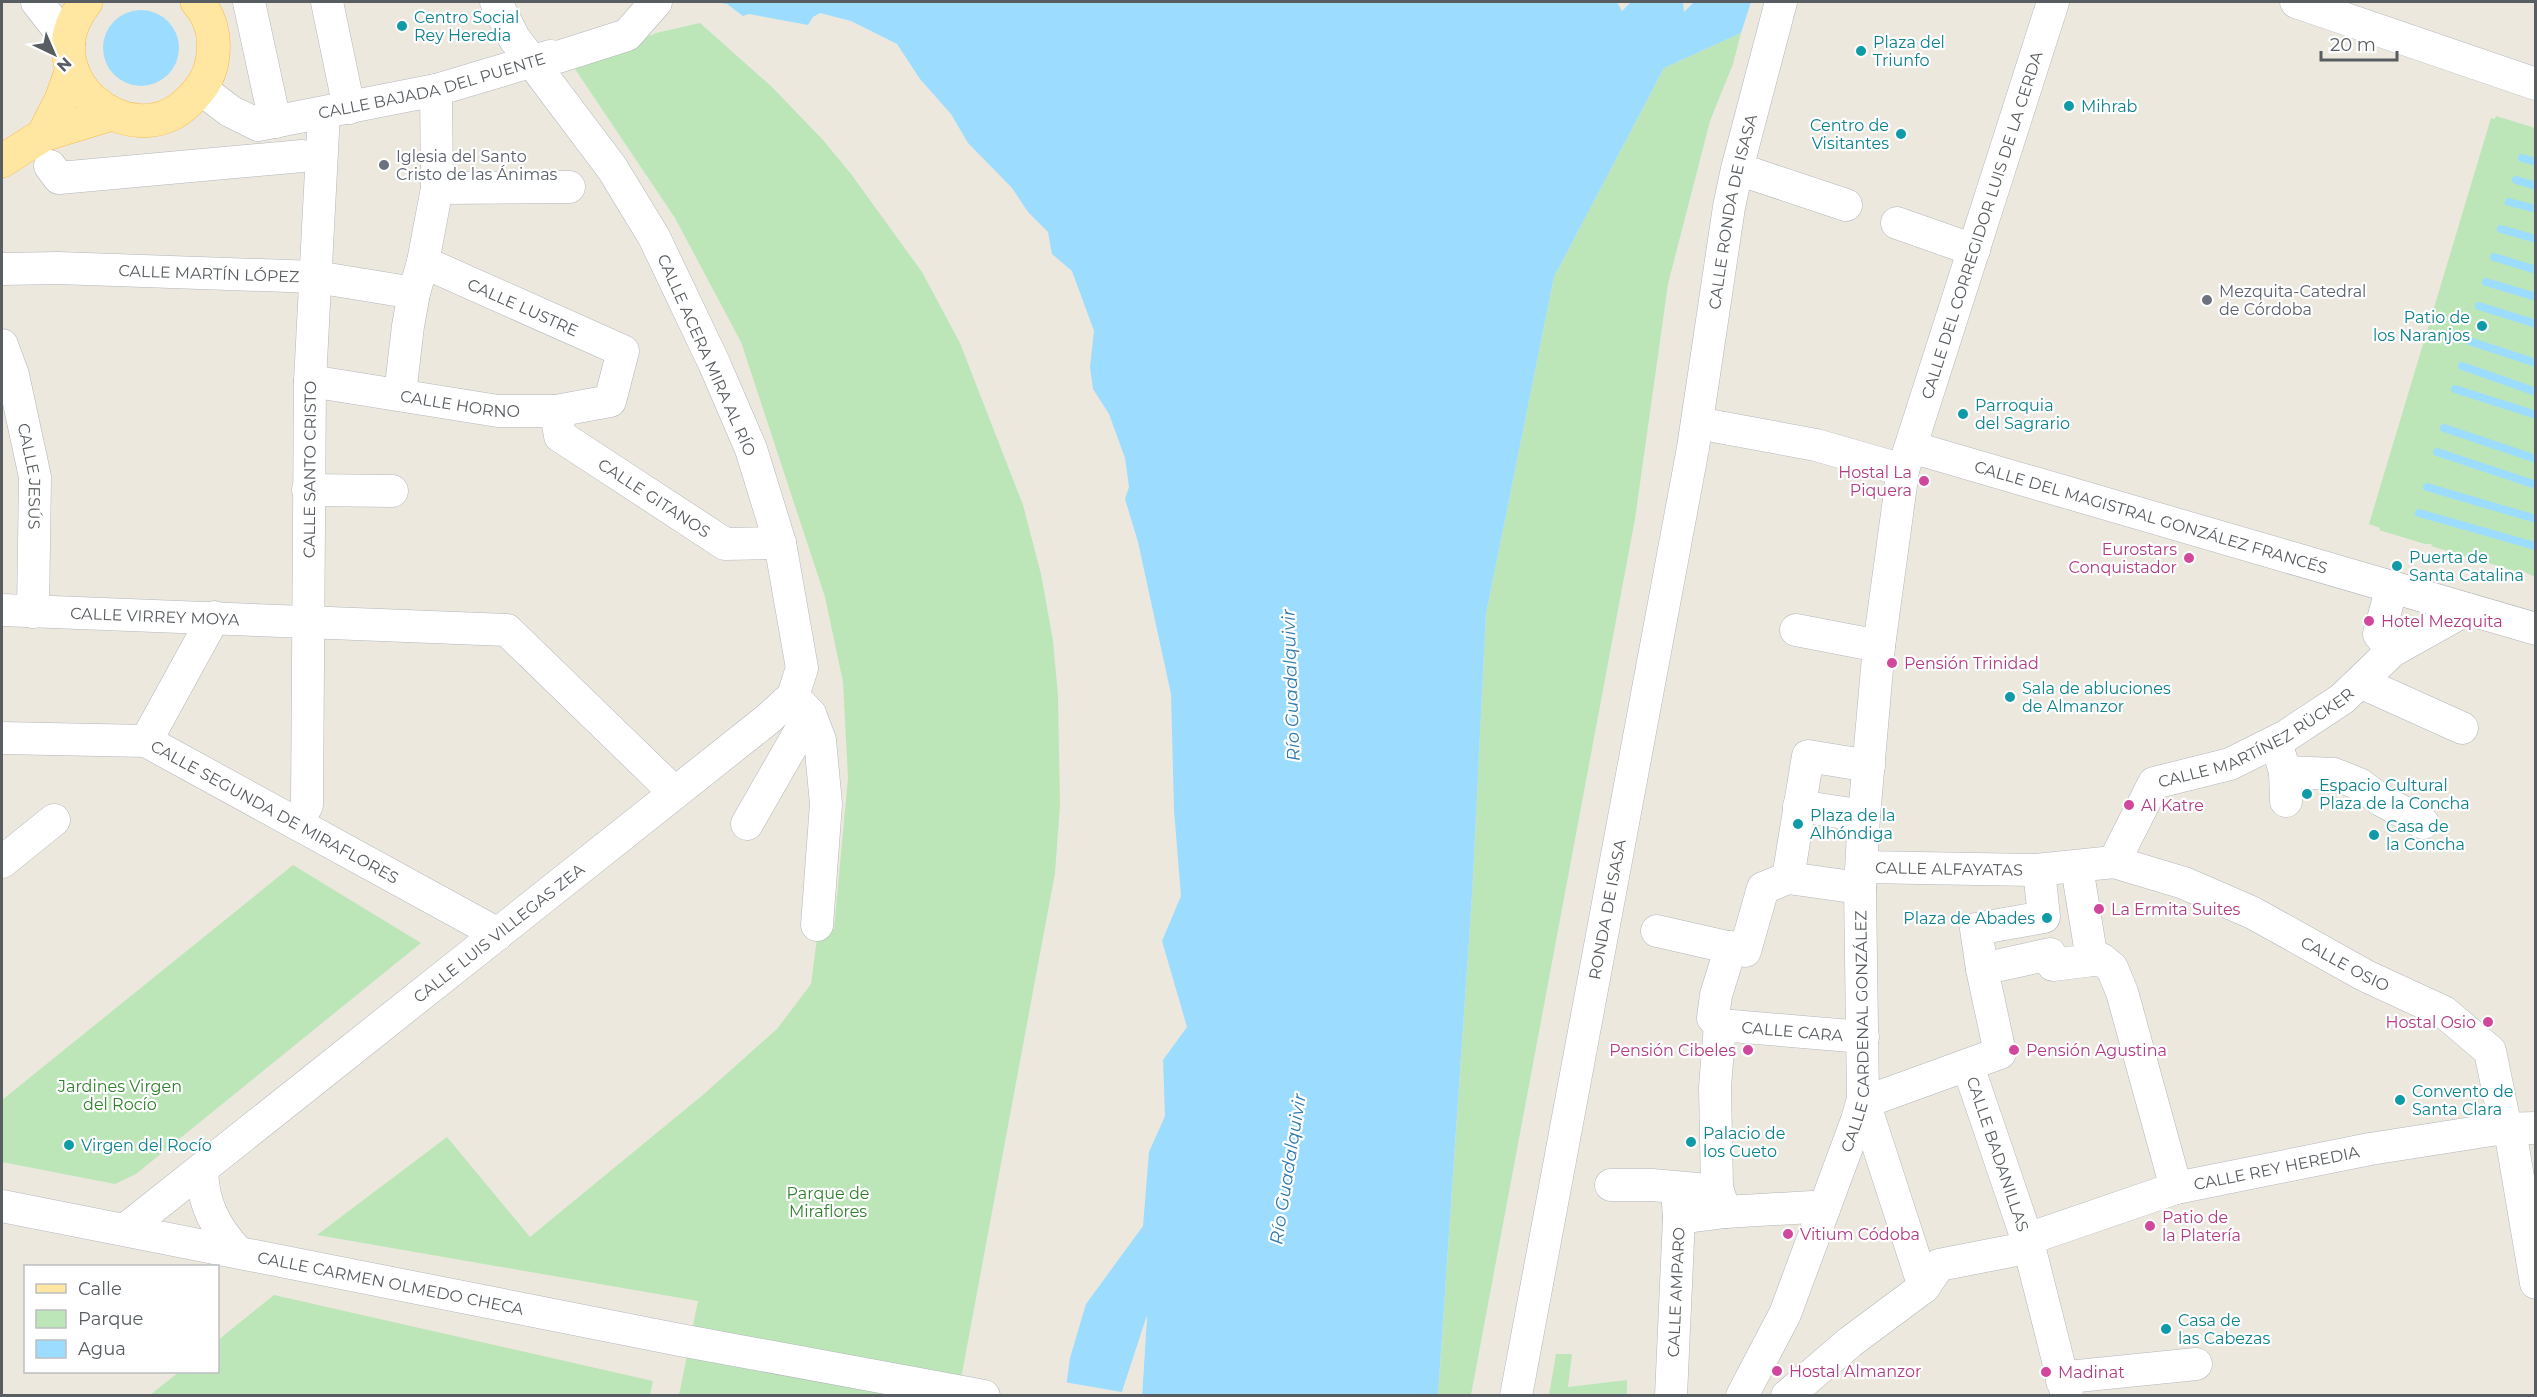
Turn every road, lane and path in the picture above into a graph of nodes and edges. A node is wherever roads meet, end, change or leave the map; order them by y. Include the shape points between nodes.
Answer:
1 (38, 2) edge
2 (86, 2) edge
3 (197, 2) edge
4 (249, 2) edge
5 (327, 2) edge
6 (496, 2) edge
7 (656, 2) edge
8 (1781, 2) edge
9 (2053, 2) edge
10 (2296, 2) edge
11 (71, 56) junction
12 (532, 62) junction
13 (2535, 84) edge
14 (201, 89) junction
15 (436, 90) junction
16 (337, 111) junction
17 (112, 114) junction
18 (275, 122) junction
19 (43, 135) junction
20 (302, 156) dead end
21 (2, 161) edge
22 (50, 166) dead end
23 (1752, 174) dead end
24 (569, 187) dead end
25 (436, 188) junction
26 (1846, 205) dead end
27 (1897, 223) dead end
28 (1974, 250) junction
29 (423, 262) junction
30 (2, 269) edge
31 (316, 278) junction
32 (414, 293) junction
33 (2, 345) edge
34 (310, 381) junction
35 (400, 394) junction
36 (610, 401) joint
37 (556, 411) junction
38 (1697, 423) junction
39 (1907, 458) junction
40 (308, 489) junction
41 (392, 491) dead end
42 (780, 543) junction
43 (2392, 587) junction
44 (2467, 609) junction
45 (2, 610) edge
46 (33, 612) junction
47 (214, 617) junction
48 (307, 621) junction
49 (2535, 629) edge
50 (1796, 630) dead end
51 (1879, 646) junction
52 (2392, 651) junction
53 (2362, 680) junction
54 (801, 705) junction
55 (2462, 728) dead end
56 (2, 738) edge
57 (2276, 740) junction
58 (146, 741) junction
59 (1869, 766) junction
60 (675, 793) junction
61 (1799, 806) junction
62 (1864, 816) junction
63 (54, 820) dead end
64 (2423, 823) dead end
65 (297, 824) junction
66 (747, 824) dead end
67 (2, 862) edge
68 (2114, 862) junction
69 (2077, 867) junction
70 (2037, 870) junction
71 (1861, 878) junction
72 (1776, 883) junction
73 (817, 925) dead end
74 (1657, 931) dead end
75 (498, 934) junction
76 (1731, 947) junction
77 (2102, 964) junction
78 (1982, 975) junction
79 (1720, 1025) junction
80 (1863, 1037) junction
81 (1968, 1066) junction
82 (1863, 1099) junction
83 (2522, 1129) edge
84 (202, 1170) junction
85 (1611, 1185) dead end
86 (2176, 1188) junction
87 (1721, 1200) junction
88 (1678, 1203) junction
89 (2, 1206) edge
90 (1824, 1209) junction
91 (126, 1229) junction
92 (2028, 1242) junction
93 (237, 1251) junction
94 (2535, 1283) edge
95 (1924, 1287) junction
96 (2196, 1365) dead end
97 (2065, 1388) edge
98 (984, 1395) edge
99 (1516, 1395) edge
100 (1671, 1395) edge
101 (1742, 1395) edge
102 (1787, 1395) edge

1 - 11 street
2 - 11 main road via 72,26
3 - 14 main road via 211,27 214,49
4 - 18 street
5 - 16 street, CALLE SANTO CRISTO
6 - 12 street, CALLE ACERA MIRA AL RÍO via 514,38
7 - 12 street, CALLE BAJADA DEL PUENTE via 627,35
8 - 38 street, CALLE RONDA DE ISASA via 1731,198
9 - 28 street, CALLE DEL CORREGIDOR LUIS DE LA CERDA
10 - 13 street
11 - 17 main road via 81,88
11 - 19 main road via 60,100
12 - 15 street, CALLE BAJADA DEL PUENTE
12 - 42 street, CALLE ACERA MIRA AL RÍO via 612,168 654,237 751,449
14 - 17 main road via 183,107 161,117 136,120
14 - 18 street, CALLE BAJADA DEL PUENTE via 230,111 258,125
15 - 16 street, CALLE BAJADA DEL PUENTE
15 - 25 street
16 - 18 street, CALLE BAJADA DEL PUENTE
16 - 31 street, CALLE SANTO CRISTO
17 - 19 main road
19 - 21 main road
20 - 22 street via 59,178
23 - 26 street
24 - 25 street
25 - 29 street
27 - 28 street
28 - 39 street, CALLE DEL CORREGIDOR LUIS DE LA CERDA
29 - 32 street
29 - 36 street, CALLE LUSTRE via 623,351
30 - 31 street, CALLE MARTÍN LÓPEZ
31 - 32 street, CALLE MARTÍN LÓPEZ
31 - 34 street, CALLE SANTO CRISTO
32 - 35 street
33 - 46 street, CALLE JESÚS via 13,375 35,477
34 - 35 street, CALLE HORNO
34 - 40 street, CALLE SANTO CRISTO
35 - 37 street, CALLE HORNO via 498,411
36 - 37 street, CALLE HORNO
37 - 42 street, CALLE GITANOS via 560,436 725,544
38 - 39 street, CALLE DEL MAGISTRAL GONZÁLEZ FRANCÉS via 1816,446
38 - 99 street, RONDA DE ISASA
39 - 43 street, CALLE DEL MAGISTRAL GONZÁLEZ FRANCÉS
39 - 51 street, CALLE CARDENAL GONZÁLEZ
40 - 41 street
40 - 48 street, CALLE SANTO CRISTO
42 - 54 street, CALLE ACERA MIRA AL RÍO via 802,668
43 - 44 street, CALLE DEL MAGISTRAL GONZÁLEZ FRANCÉS
43 - 52 street via 2379,634
44 - 49 street, CALLE DEL MAGISTRAL GONZÁLEZ FRANCÉS
44 - 52 street, CALLE MARTÍNEZ RÜCKER
45 - 46 street, CALLE VIRREY MOYA
46 - 47 street, CALLE VIRREY MOYA
47 - 48 street, CALLE VIRREY MOYA
47 - 58 street
48 - 60 street, CALLE VIRREY MOYA via 507,630
48 - 65 street, CALLE SANTO CRISTO via 308,805
50 - 51 street
51 - 59 street, CALLE CARDENAL GONZÁLEZ
52 - 53 street, CALLE MARTÍNEZ RÜCKER
53 - 55 street
53 - 57 street, CALLE MARTÍNEZ RÜCKER via 2342,699
54 - 60 street, CALLE LUIS VILLEGAS ZEA via 768,719
54 - 66 street, CALLE ACERA MIRA AL RÍO
54 - 73 street via 820,740 826,804
56 - 58 street, CALLE SEGUNDA DE MIRAFLORES
57 - 64 street via 2290,781 2334,774 2359,784
57 - 68 street, CALLE MARTÍNEZ RÜCKER via 2230,764 2154,783
58 - 65 street, CALLE SEGUNDA DE MIRAFLORES
59 - 61 street via 1808,756
59 - 62 street, CALLE CARDENAL GONZÁLEZ
60 - 75 street, CALLE LUIS VILLEGAS ZEA
61 - 62 street
61 - 72 street
62 - 71 street, CALLE CARDENAL GONZÁLEZ
63 - 67 street
65 - 75 street, CALLE SEGUNDA DE MIRAFLORES
68 - 69 street
68 - 83 street, CALLE OSIO via 2158,874 2253,912 2366,975 2444,1012 2490,1051 2504,1119
69 - 70 street
69 - 77 street
70 - 71 street, CALLE ALFAYATAS
70 - 78 street via 2044,917 1976,928
71 - 72 street
71 - 80 street, CALLE CARDENAL GONZÁLEZ
72 - 76 street via 1745,951
74 - 76 street
75 - 84 street, CALLE LUIS VILLEGAS ZEA
76 - 79 street, CALLE CARA via 1716,995 1713,1018
77 - 78 street via 2053,965 2050,954
77 - 86 street via 2122,992
78 - 81 street via 2000,1053
79 - 80 street, CALLE CARA
79 - 87 street, CALLE CARA via 1715,1087
80 - 82 street, CALLE CARDENAL GONZÁLEZ
81 - 82 street
81 - 92 street, CALLE BADANILLAS
82 - 90 street, CALLE CARDENAL GONZÁLEZ
82 - 95 street
83 - 86 street, CALLE REY HEREDIA via 2498,1129 2370,1149
83 - 94 street, CALLE OSIO
84 - 91 street, CALLE LUIS VILLEGAS ZEA
84 - 93 street via 202,1190 209,1212 219,1232
85 - 88 street via 1652,1185
86 - 92 street, CALLE REY HEREDIA
87 - 88 street
87 - 90 street
88 - 100 street, CALLE AMPARO
89 - 91 street, CALLE CARMEN OLMEDO CHECA
90 - 101 street, CALLE CARDENAL GONZÁLEZ via 1785,1314
91 - 93 street, CALLE CARMEN OLMEDO CHECA
92 - 95 street, CALLE REY HEREDIA via 2021,1249 1939,1265
92 - 97 street, CALLE BADANILLAS
93 - 98 street, CALLE CARMEN OLMEDO CHECA via 680,1340
95 - 102 street, CALLE REY HEREDIA
96 - 97 street via 2078,1376

